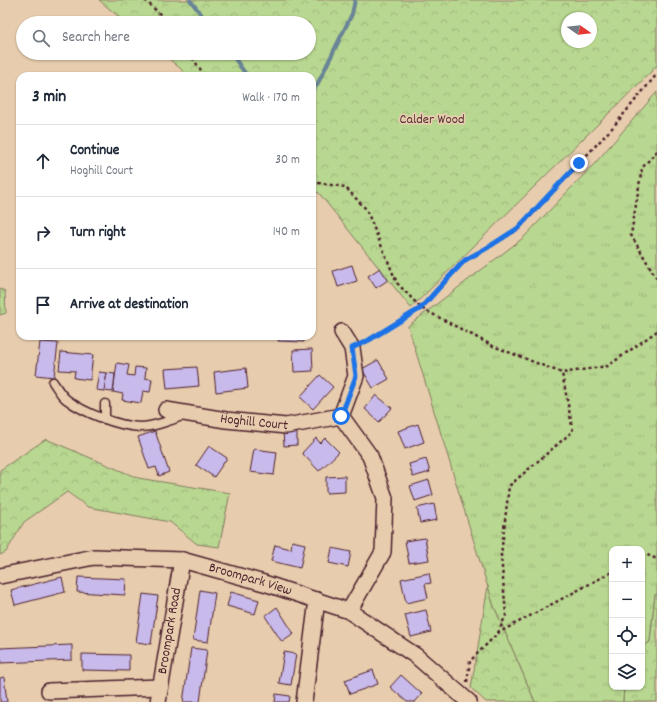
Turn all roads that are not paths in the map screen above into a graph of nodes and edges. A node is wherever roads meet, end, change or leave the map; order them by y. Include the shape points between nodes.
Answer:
1 (342, 332) dead end
2 (53, 382) dead end
3 (105, 404) dead end
4 (166, 410) dead end
5 (187, 414) junction
6 (341, 416) junction
7 (105, 419) junction
8 (182, 560) junction
9 (0, 576) edge
10 (317, 600) junction
11 (349, 611) junction
12 (49, 691) dead end
13 (159, 695) edge
14 (467, 700) edge
15 (304, 702) edge

1 - 6 street via 352,348 356,376
2 - 7 lane via 66,398 87,412
3 - 7 lane
4 - 5 street, Hoghill Court
5 - 6 street, Hoghill Court via 286,426
5 - 7 lane via 174,420 141,427
6 - 11 street via 370,456 385,498 383,552
8 - 9 street, Broompark View via 94,557
8 - 10 street, Broompark View via 264,582
8 - 13 street, Broompark Road
10 - 11 street, Broompark View
10 - 15 street
11 - 14 street, Broompark View via 416,656
12 - 13 street

